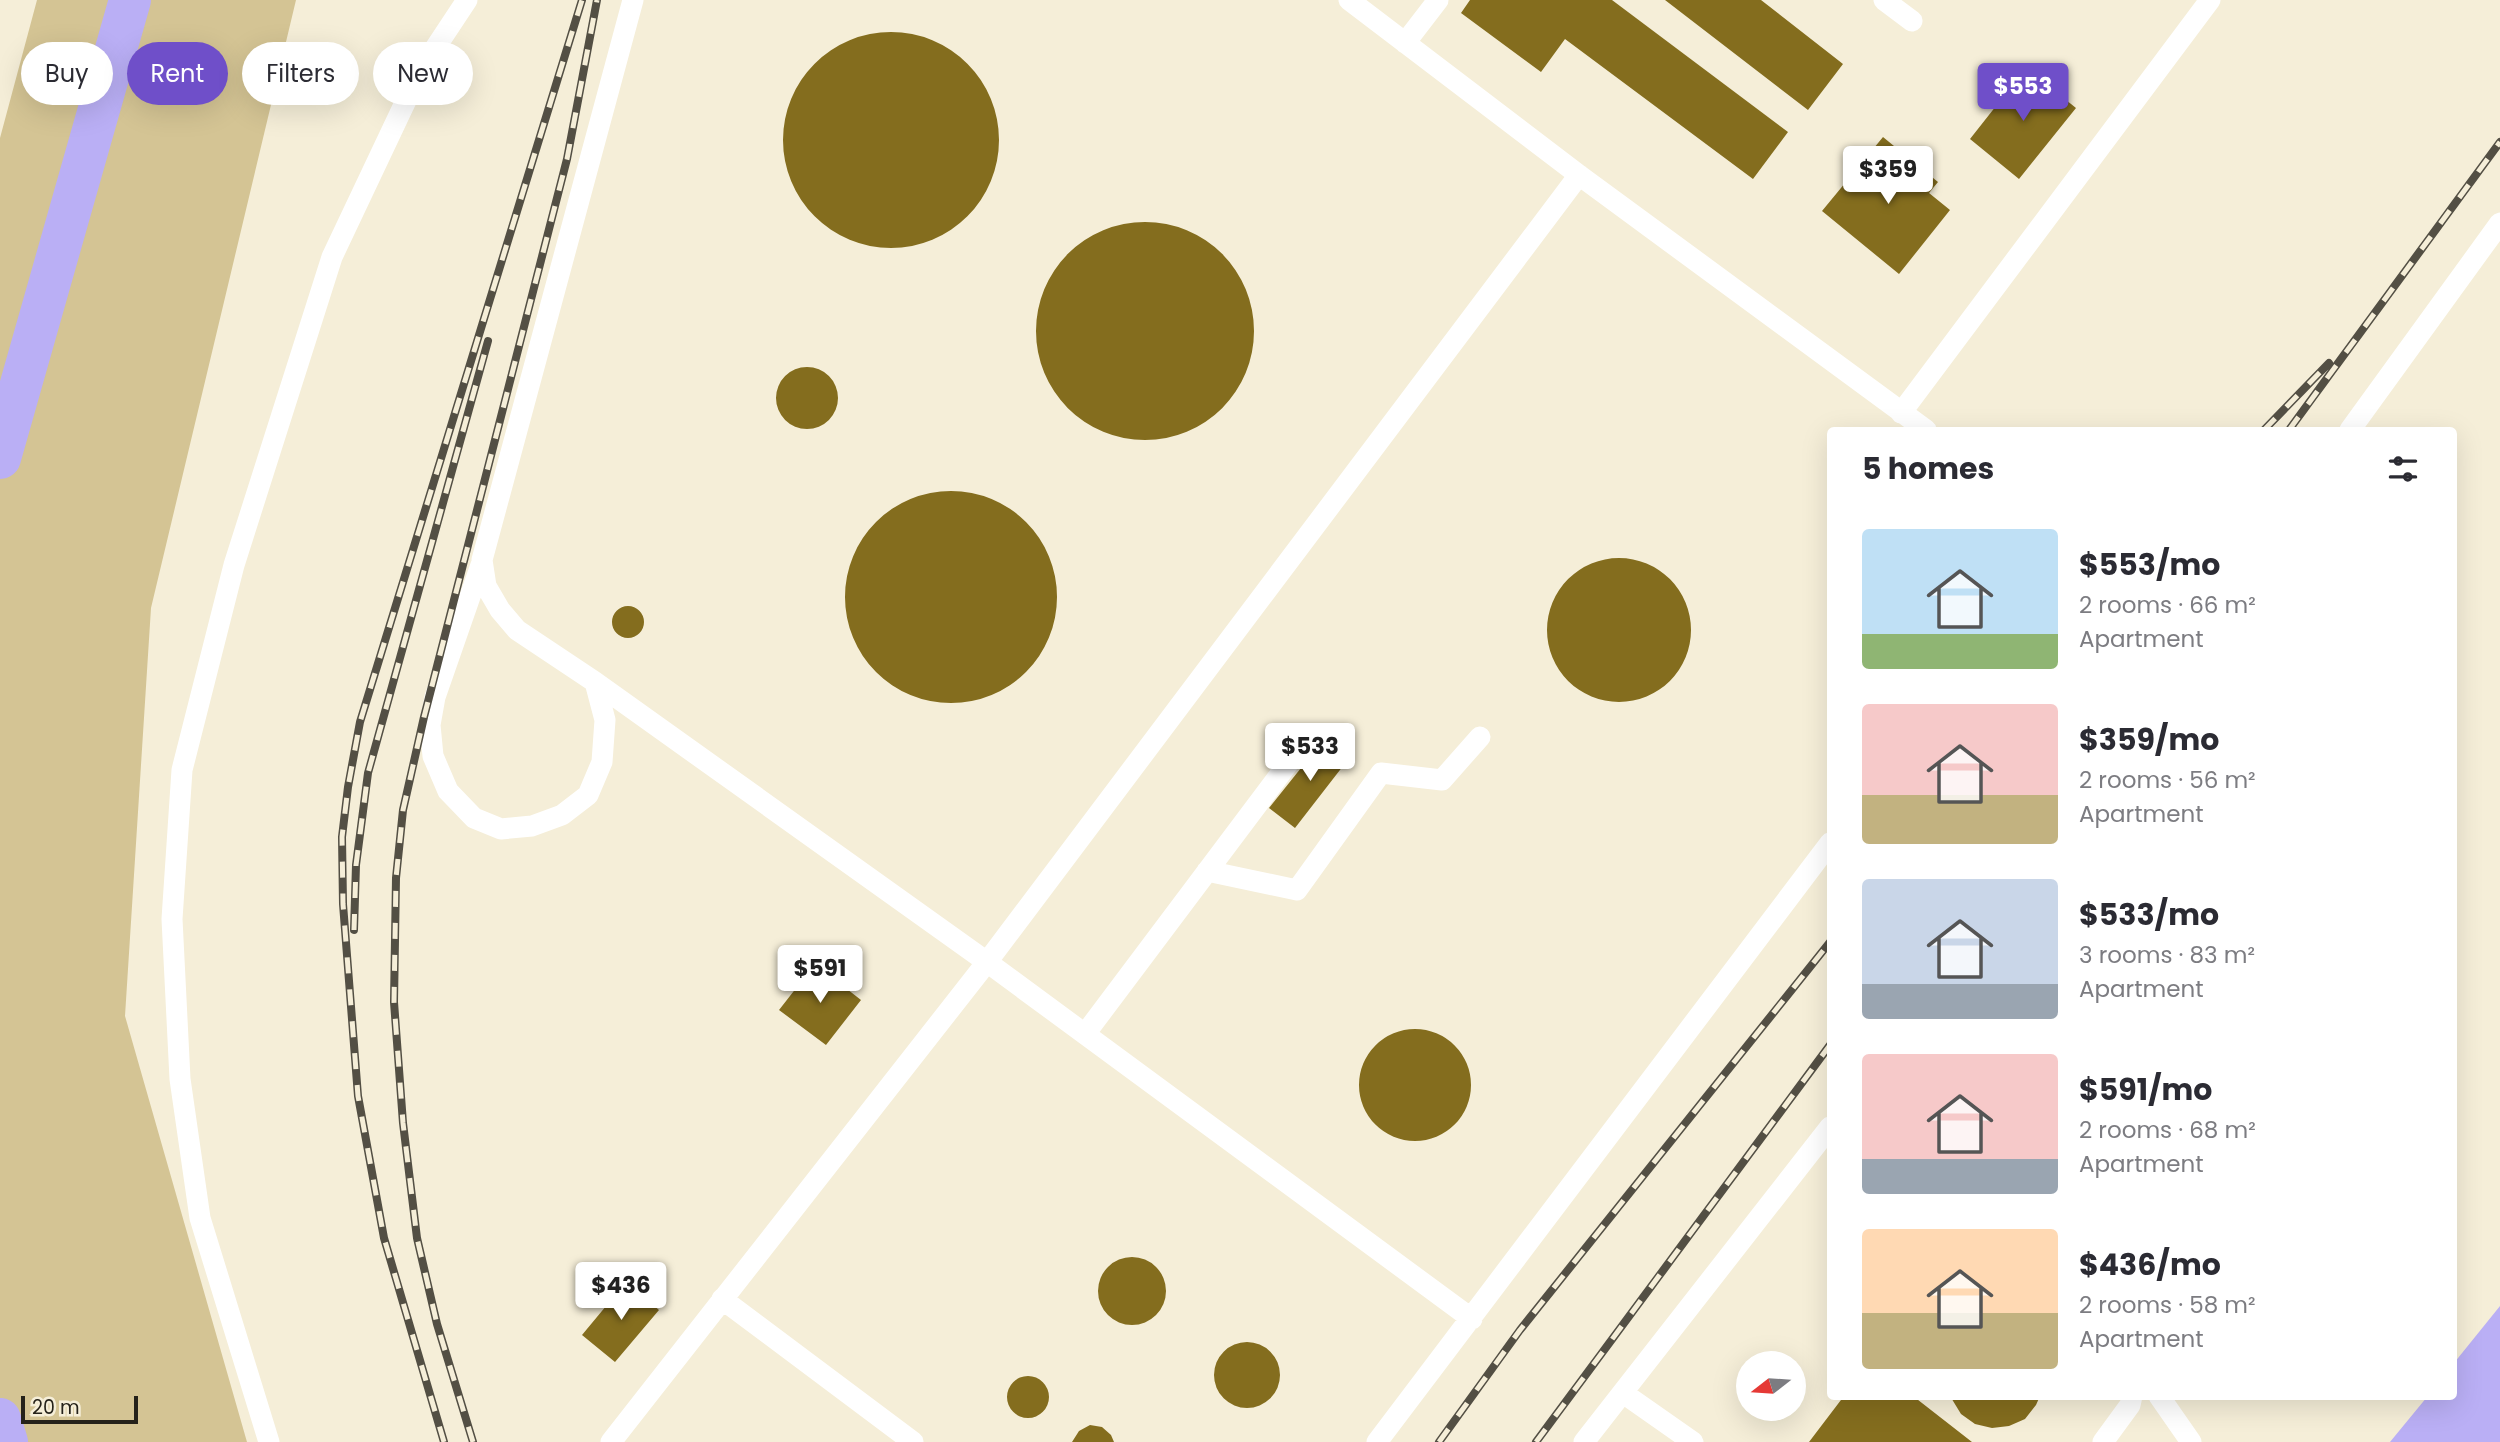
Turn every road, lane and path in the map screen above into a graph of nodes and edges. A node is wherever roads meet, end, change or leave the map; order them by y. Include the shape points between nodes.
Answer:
1 (467, 0) edge
2 (633, 0) edge
3 (1349, 0) edge
4 (1438, 0) edge
5 (1884, 0) edge
6 (2210, 0) edge
7 (1912, 21) dead end
8 (1405, 43) junction
9 (1579, 175) junction
10 (2500, 223) edge
11 (1901, 413) junction
12 (1922, 427) edge
13 (2352, 427) edge
14 (482, 560) junction
15 (595, 682) junction
16 (1480, 737) dead end
17 (1302, 745) dead end
18 (1827, 847) edge
19 (1207, 871) junction
20 (987, 962) junction
21 (1085, 1034) junction
22 (1827, 1131) edge
23 (722, 1299) junction
24 (1472, 1319) junction
25 (1623, 1393) junction
26 (2131, 1400) edge
27 (2162, 1400) edge
28 (269, 1442) edge
29 (611, 1442) edge
30 (913, 1442) edge
31 (1377, 1442) edge
32 (1584, 1442) edge
33 (1693, 1442) edge
34 (2103, 1442) edge
35 (2190, 1442) edge

1 - 28 lane via 420,71 332,257 234,565 182,770 172,919 180,1079 200,1218
2 - 14 lane
3 - 8 lane
4 - 8 lane
5 - 7 lane
6 - 11 lane
8 - 9 lane
9 - 11 lane
9 - 20 lane
10 - 13 lane
11 - 12 lane
14 - 15 lane via 486,586 517,630
14 - 15 lane via 435,697 430,725 433,756 448,791 474,818 501,829 532,826 562,815 588,795 602,762 605,720
15 - 20 lane
16 - 19 lane via 1442,780 1381,774 1297,890
17 - 19 lane
18 - 24 lane
19 - 21 lane
20 - 21 lane
20 - 23 lane
21 - 24 lane
22 - 25 lane
23 - 29 lane
23 - 30 lane
24 - 31 lane
25 - 32 lane
25 - 33 lane
26 - 34 lane
27 - 35 lane

